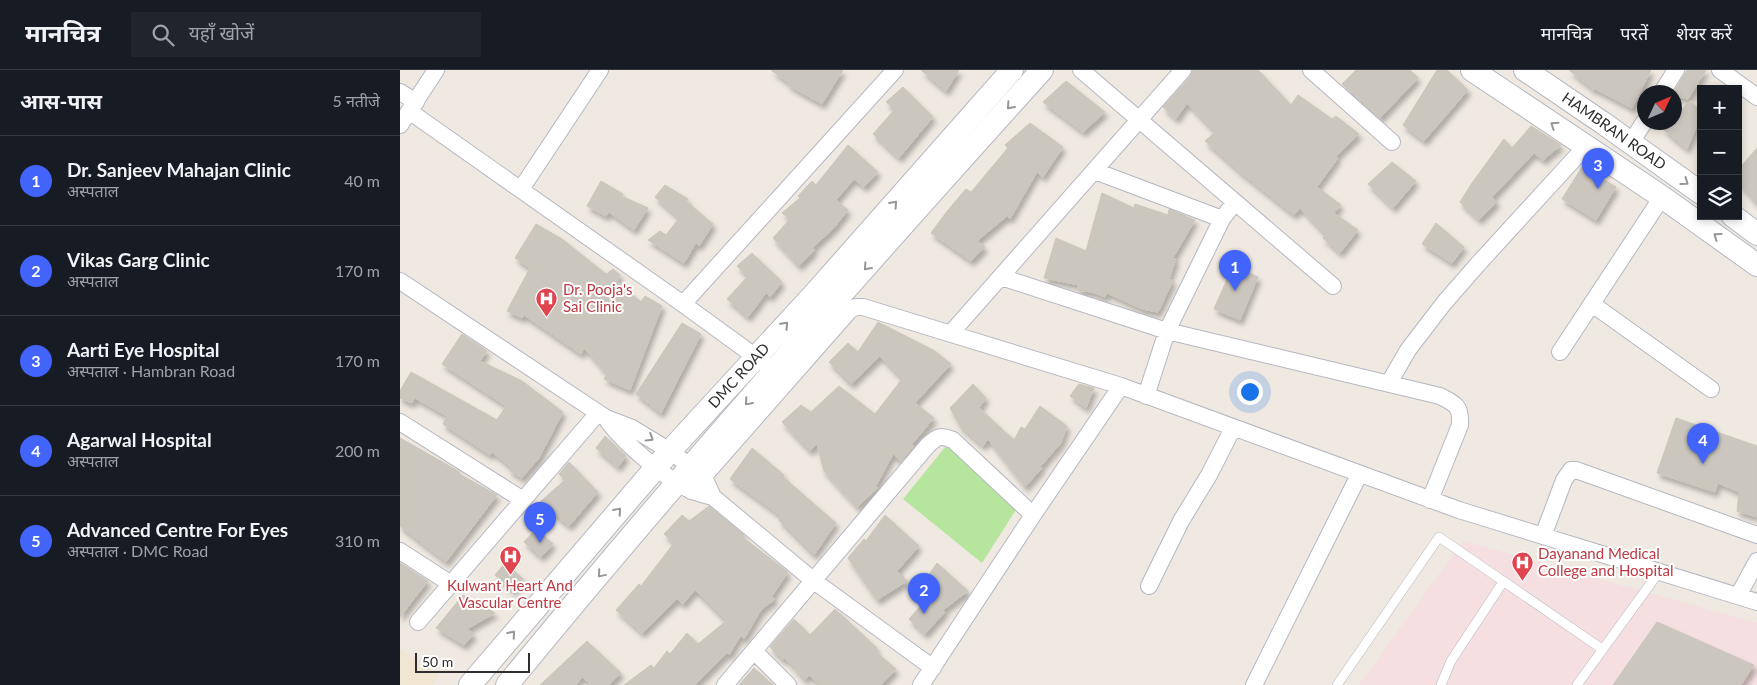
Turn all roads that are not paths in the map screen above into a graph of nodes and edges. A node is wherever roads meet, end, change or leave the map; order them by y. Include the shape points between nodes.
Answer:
1 (436, 70) edge
2 (600, 70) edge
3 (1012, 70) edge
4 (1042, 70) edge
5 (1081, 70) edge
6 (1183, 70) edge
7 (1311, 70) edge
8 (1472, 70) edge
9 (1525, 70) edge
10 (1676, 70) edge
11 (1720, 70) edge
12 (890, 72) edge
13 (1666, 85) edge
14 (400, 92) edge
15 (1757, 97) edge
16 (412, 107) junction
17 (1140, 120) junction
18 (400, 125) edge
19 (1639, 130) edge
20 (1392, 142) dead end
21 (1631, 143) junction
22 (1586, 146) junction
23 (1095, 171) junction
24 (521, 189) junction
25 (1697, 190) edge
26 (1662, 197) junction
27 (1235, 202) junction
28 (1222, 219) junction
29 (1738, 220) edge
30 (1757, 234) edge
31 (1757, 265) edge
32 (1001, 276) junction
33 (400, 281) edge
34 (1333, 286) dead end
35 (684, 304) junction
36 (1592, 304) junction
37 (1167, 331) junction
38 (951, 333) junction
39 (1560, 352) dead end
40 (755, 356) junction
41 (775, 371) junction
42 (1389, 383) junction
43 (1121, 386) junction
44 (1711, 389) dead end
45 (1146, 396) junction
46 (602, 415) junction
47 (400, 422) edge
48 (1233, 428) junction
49 (663, 459) junction
50 (1359, 475) junction
51 (691, 479) junction
52 (523, 500) junction
53 (1430, 500) junction
54 (1033, 515) junction
55 (1543, 536) junction
56 (1757, 536) edge
57 (400, 551) edge
58 (1757, 561) edge
59 (1659, 572) junction
60 (814, 581) junction
61 (1503, 582) junction
62 (451, 584) junction
63 (1149, 586) dead end
64 (1738, 596) junction
65 (1757, 602) edge
66 (418, 622) dead end
67 (1602, 649) junction
68 (754, 651) junction
69 (933, 668) junction
70 (470, 685) edge
71 (507, 685) edge
72 (725, 685) edge
73 (788, 685) edge
74 (921, 685) edge
75 (1254, 685) edge
76 (1338, 685) edge
77 (1441, 685) edge
78 (1577, 685) edge

1 - 16 street
2 - 24 street
40 -> 3 street, DMC ROAD via 816,292
4 -> 41 street
5 - 17 street
6 - 17 street
7 - 20 street
22 -> 8 street, HAMBRAN ROAD
9 - 21 street, HAMBRAN ROAD
10 - 13 street
11 - 15 street
12 - 35 street
14 - 16 street
16 - 18 street
16 - 24 street
17 - 23 street
17 - 27 street
19 - 21 street
21 -> 25 street, HAMBRAN ROAD
22 - 26 street, HAMBRAN ROAD
22 - 42 street via 1444,304 1408,350
23 - 28 street
23 - 32 street
24 - 35 street
31 -> 26 street, HAMBRAN ROAD
26 - 36 street
27 - 28 street
27 - 34 street
28 - 37 street
29 - 30 street
32 - 37 street
32 - 38 street
33 - 46 street
35 - 40 street
36 - 39 street
36 - 44 street
37 - 42 street
37 - 45 street
38 - 43 street
38 - 51 street via 863,307 850,310
40 - 41 street
40 - 49 street, DMC ROAD
41 -> 51 street
42 - 53 street via 1440,396 1458,406 1458,432
43 - 45 street
43 - 54 street
45 - 48 street
46 - 49 street via 627,442
46 - 52 street
47 - 52 street
48 - 50 street
48 - 63 street
49 - 51 street
70 -> 49 street, DMC ROAD
50 - 53 street
50 - 75 street
51 - 60 street
51 -> 71 street
52 - 62 street
53 - 55 street
54 - 60 street via 953,440 937,437
54 - 69 street
55 - 56 street via 1564,480 1571,470
55 - 59 street
57 - 62 street
58 - 64 street
59 - 64 street
59 - 67 lane
60 - 68 street
60 - 69 street
61 - 67 lane
61 - 76 lane via 1439,537
61 - 77 lane via 1452,661
62 - 66 street
64 - 65 street
67 - 78 lane
68 - 72 street
68 - 73 street
69 - 74 street

